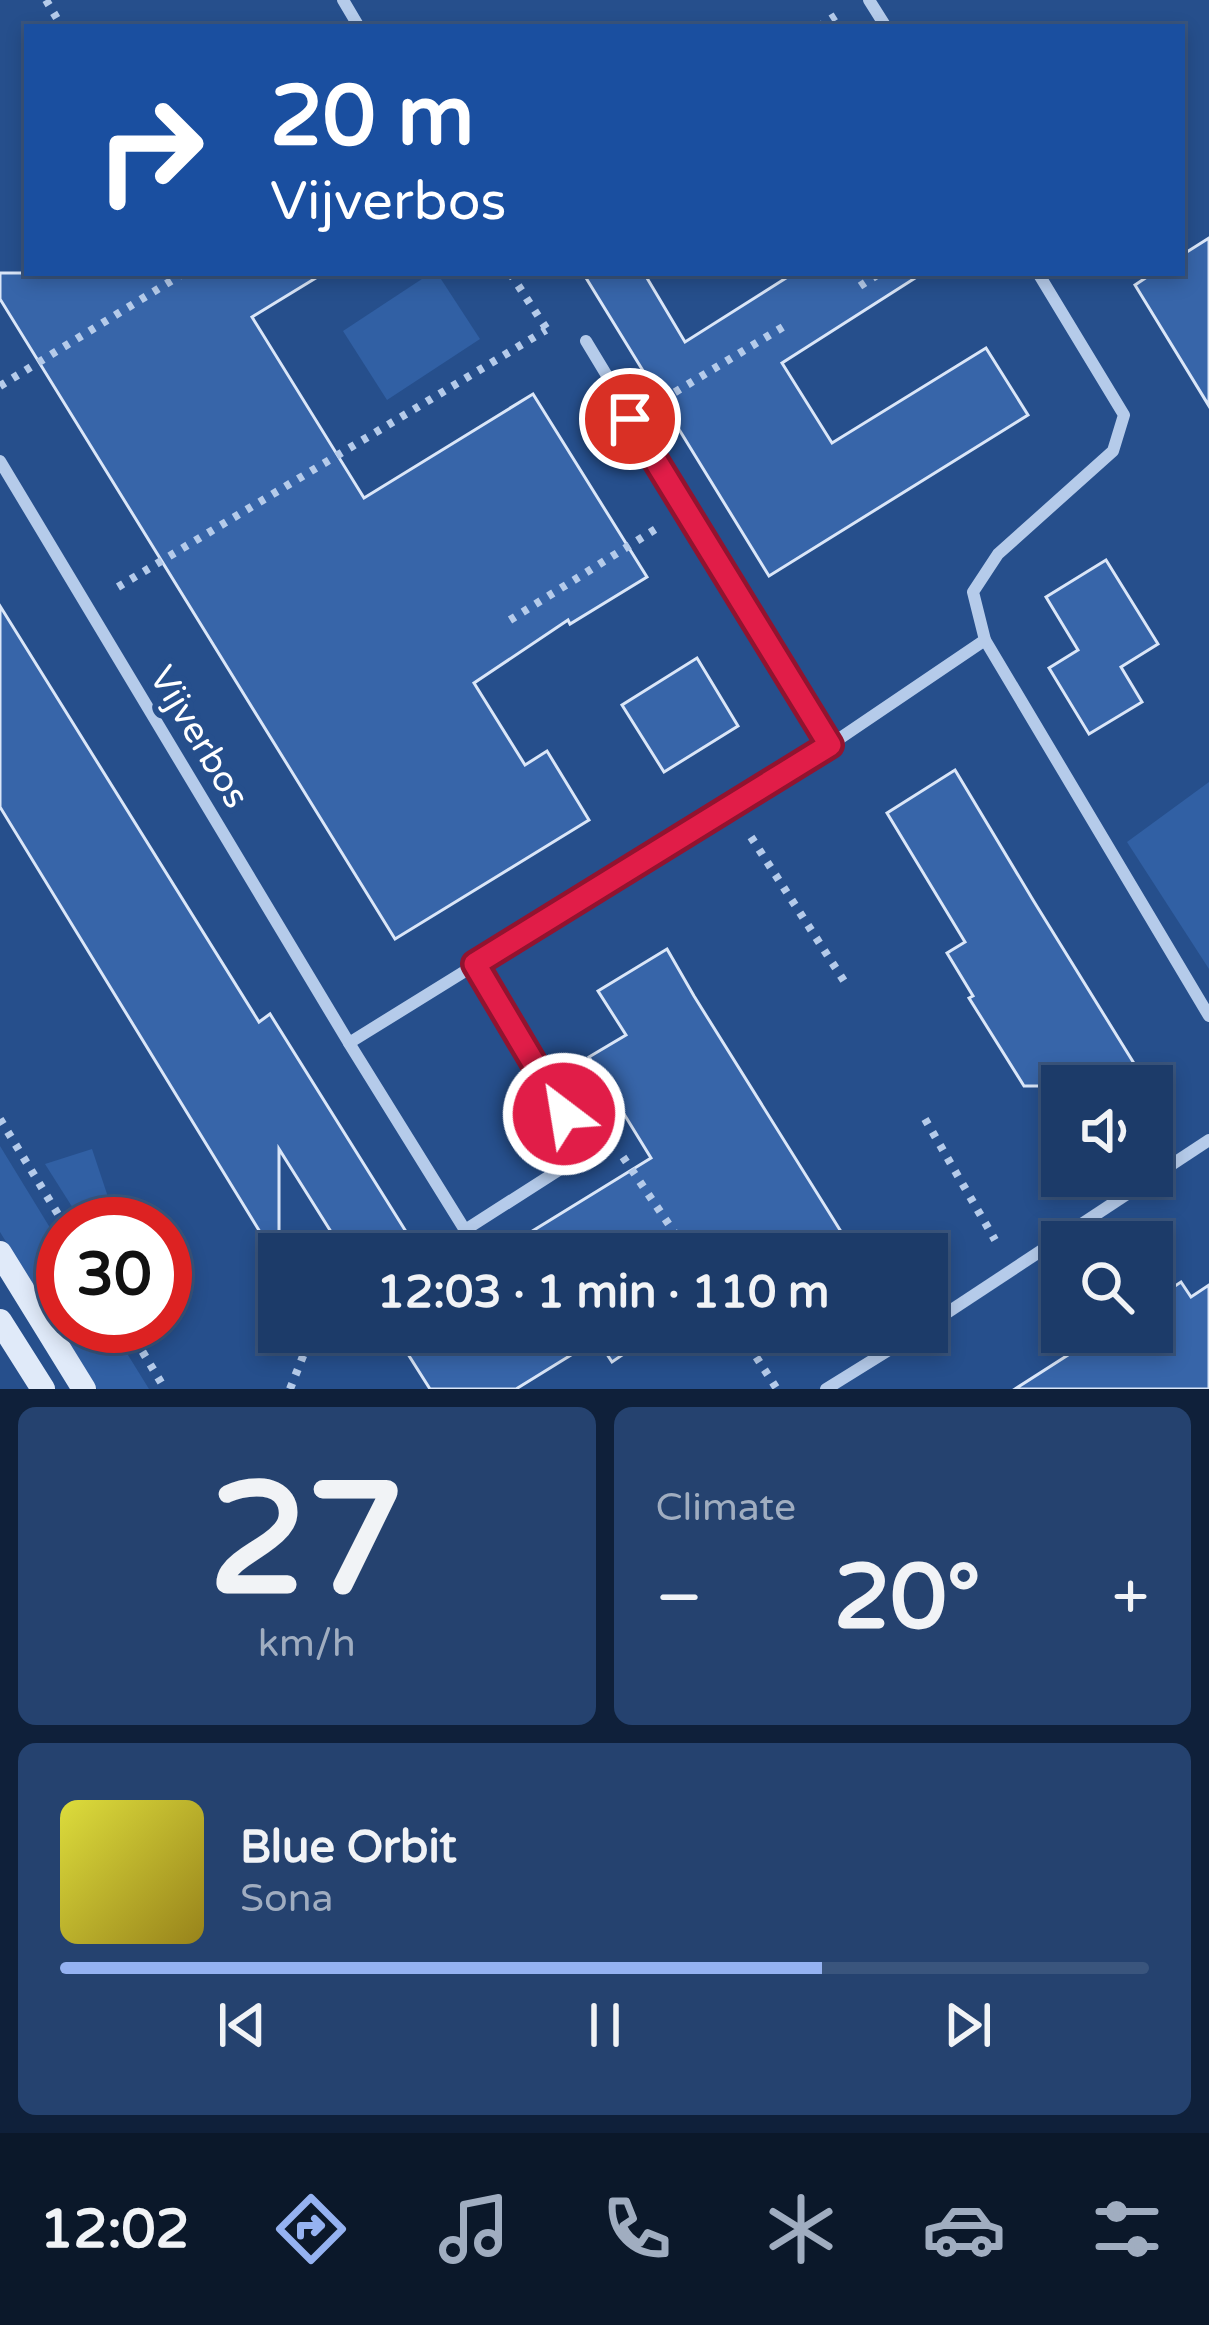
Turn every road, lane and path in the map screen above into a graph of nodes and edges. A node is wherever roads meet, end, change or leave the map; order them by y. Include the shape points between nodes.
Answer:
1 (179, 276) edge
2 (511, 276) edge
3 (875, 276) edge
4 (1040, 276) edge
5 (860, 286) dead end
6 (783, 327) dead end
7 (546, 330) junction
8 (586, 341) joint
9 (0, 386) edge
10 (630, 419) junction
11 (0, 461) edge
12 (685, 510) junction
13 (86, 607) junction
14 (510, 620) dead end
15 (985, 640) junction
16 (830, 745) junction
17 (730, 806) junction
18 (475, 964) junction
19 (846, 984) dead end
20 (1209, 1016) edge
21 (349, 1042) junction
22 (0, 1119) edge
23 (925, 1120) dead end
24 (1209, 1140) edge
25 (587, 1152) junction
26 (48, 1197) edge
27 (675, 1233) edge
28 (0, 1253) edge
29 (1014, 1272) junction
30 (948, 1313) edge
31 (0, 1321) edge
32 (143, 1353) edge
33 (305, 1353) edge
34 (754, 1353) edge
35 (884, 1353) edge
36 (43, 1389) edge
37 (84, 1389) edge
38 (165, 1389) edge
39 (290, 1389) edge
40 (777, 1389) edge
41 (826, 1389) edge

1 - 9 path
2 - 7 path
3 - 5 path
4 - 15 street via 1124,415 1113,451 998,554 973,592
6 - 10 path
7 - 8 path
7 - 13 path
8 - 10 street
10 - 12 street
11 - 13 street, Vijverbos
12 - 14 path
12 - 16 street
13 - 21 street, Vijverbos
15 - 16 street
15 - 20 street
16 - 17 street
17 - 18 street
17 - 19 path
18 - 21 street
18 - 25 street
21 - 25 street, Vijverbos via 465,1230
22 - 26 path
23 - 29 path
24 - 29 street
25 - 27 path via 626,1158
28 - 37 main road
29 - 30 street
31 - 36 main road
32 - 38 path
33 - 39 path
34 - 40 path
35 - 41 street

